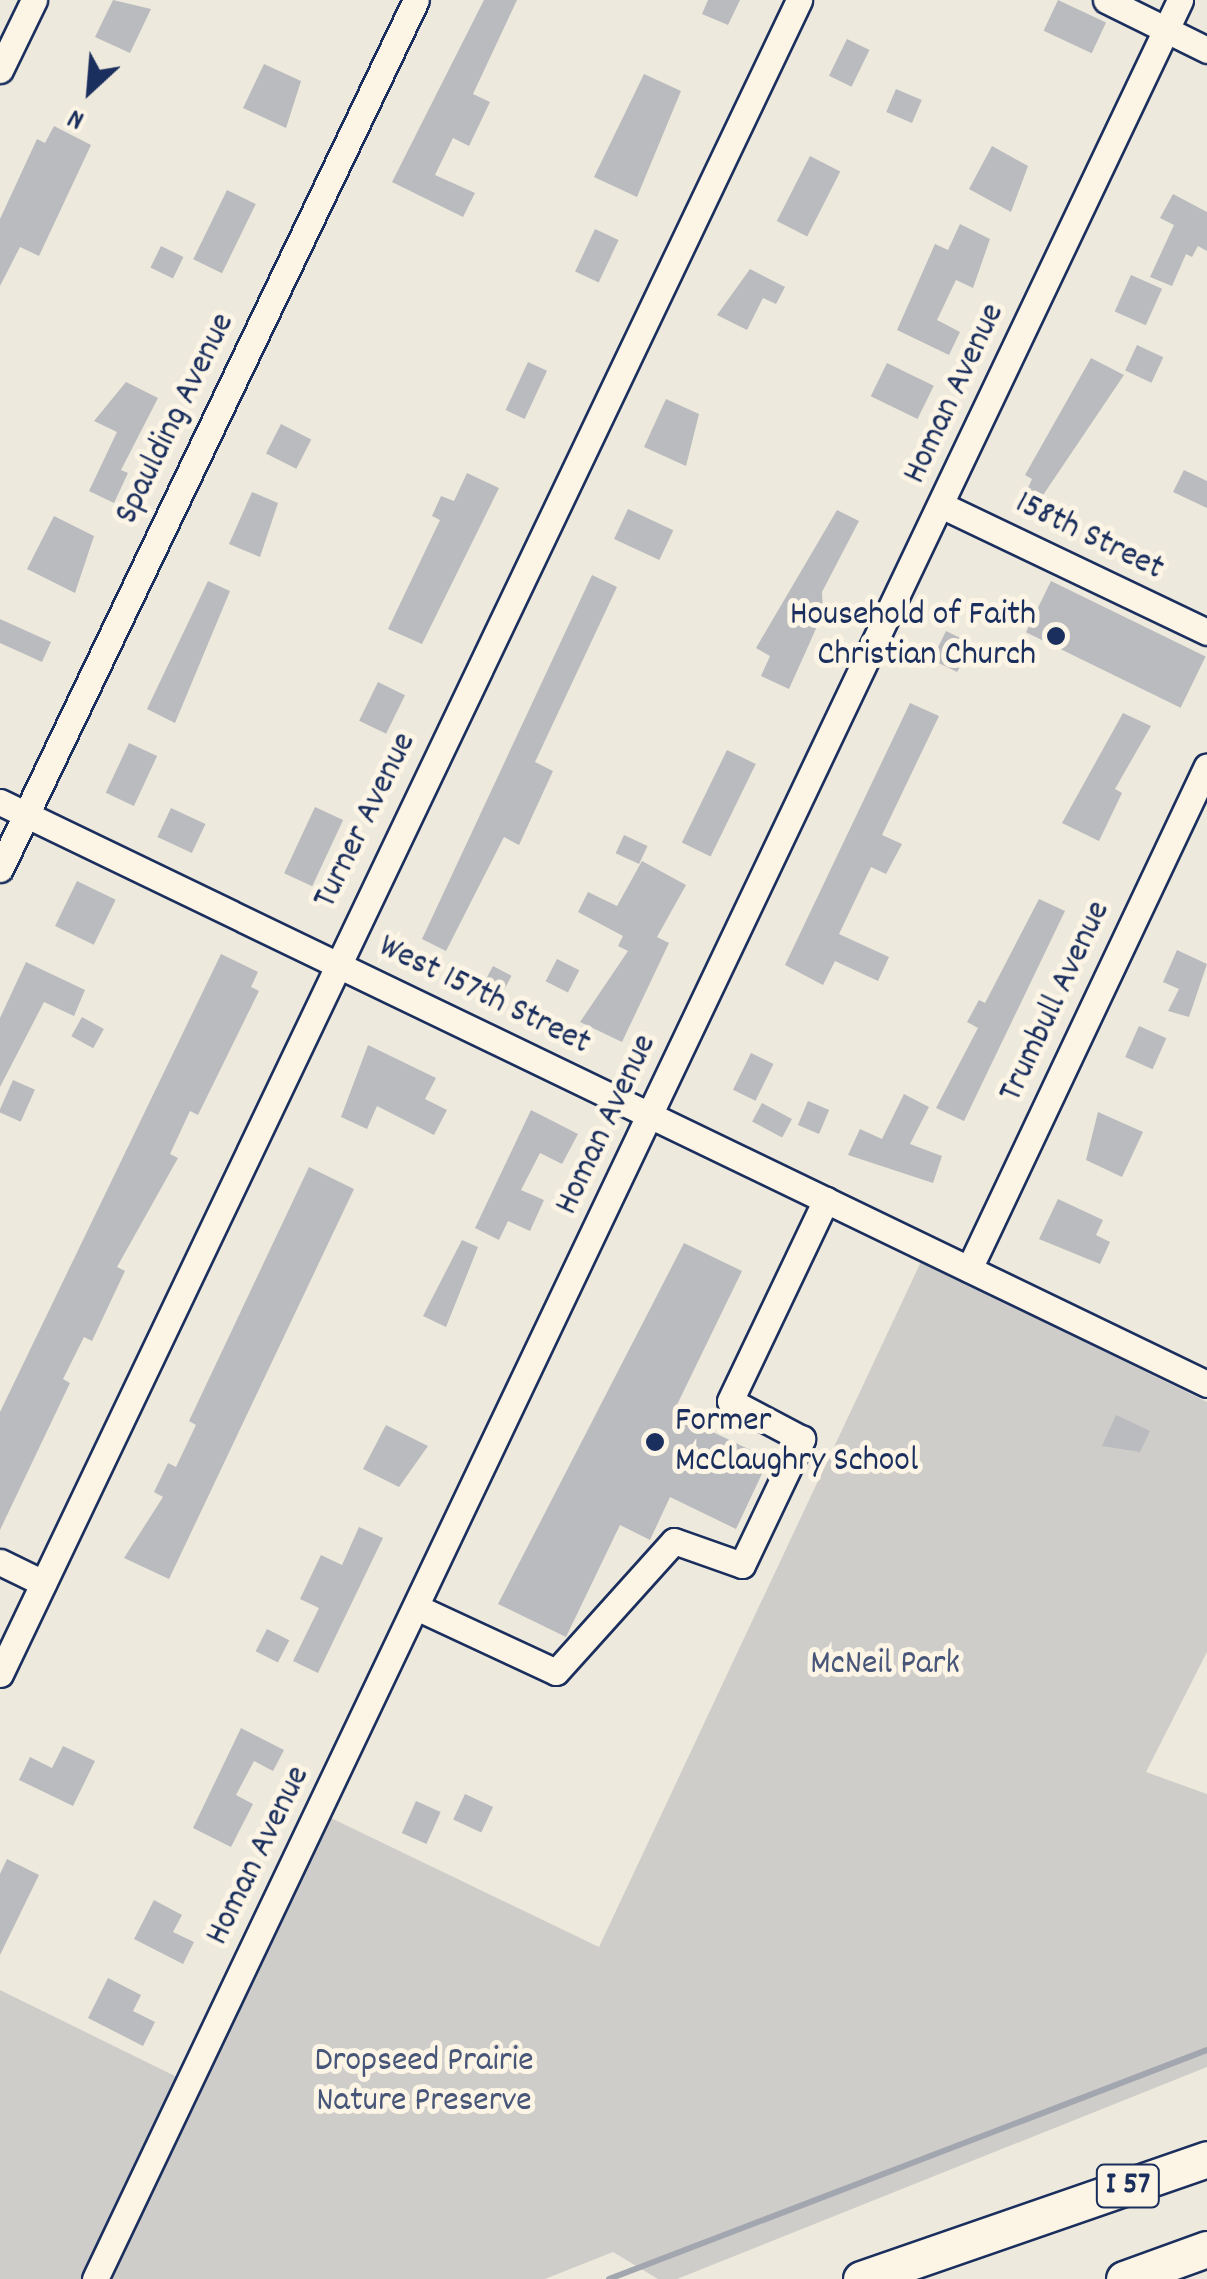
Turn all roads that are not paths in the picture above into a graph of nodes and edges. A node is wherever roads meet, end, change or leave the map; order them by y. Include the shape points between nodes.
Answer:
1 (34, 0) edge
2 (416, 0) edge
3 (799, 0) edge
4 (1106, 0) edge
5 (1180, 0) edge
6 (11, 21) edge
7 (1166, 30) junction
8 (1207, 50) edge
9 (0, 70) edge
10 (941, 505) junction
11 (1207, 632) edge
12 (1207, 766) edge
13 (0, 802) edge
14 (26, 814) junction
15 (0, 869) edge
16 (336, 964) junction
17 (650, 1116) junction
18 (826, 1200) junction
19 (969, 1269) junction
20 (1207, 1384) edge
21 (0, 1562) edge
22 (43, 1583) junction
23 (416, 1606) junction
24 (0, 1674) edge
25 (1207, 2142) edge
26 (1207, 2158) edge
27 (1048, 2214) junction
28 (1207, 2250) edge
29 (95, 2279) edge
30 (861, 2279) edge
31 (1124, 2279) edge

1 - 6 street
2 - 14 street, Spaulding Avenue
3 - 16 street, Turner Avenue
4 - 7 street
5 - 7 street, Homan Avenue
6 - 9 street
7 - 8 street
7 - 10 street, Homan Avenue
10 - 11 street, 158th Street
10 - 17 street, Homan Avenue
12 - 19 street, Trumbull Avenue
13 - 14 street, West 157th Street
14 - 15 street, Spaulding Avenue
14 - 16 street, West 157th Street
16 - 17 street, West 157th Street
16 - 22 street, Turner Avenue
17 - 18 street, West 157th Street
17 - 23 street, Homan Avenue
18 - 19 street, West 157th Street
18 - 23 street via 730,1401 802,1439 742,1566 674,1541 556,1672
19 - 20 street, West 157th Street
21 - 22 street
22 - 24 street, Turner Avenue
23 - 29 street, Homan Avenue
25 - 27 highway
26 - 27 highway, I 57
27 - 30 highway, I 57
28 - 31 highway, I 57

